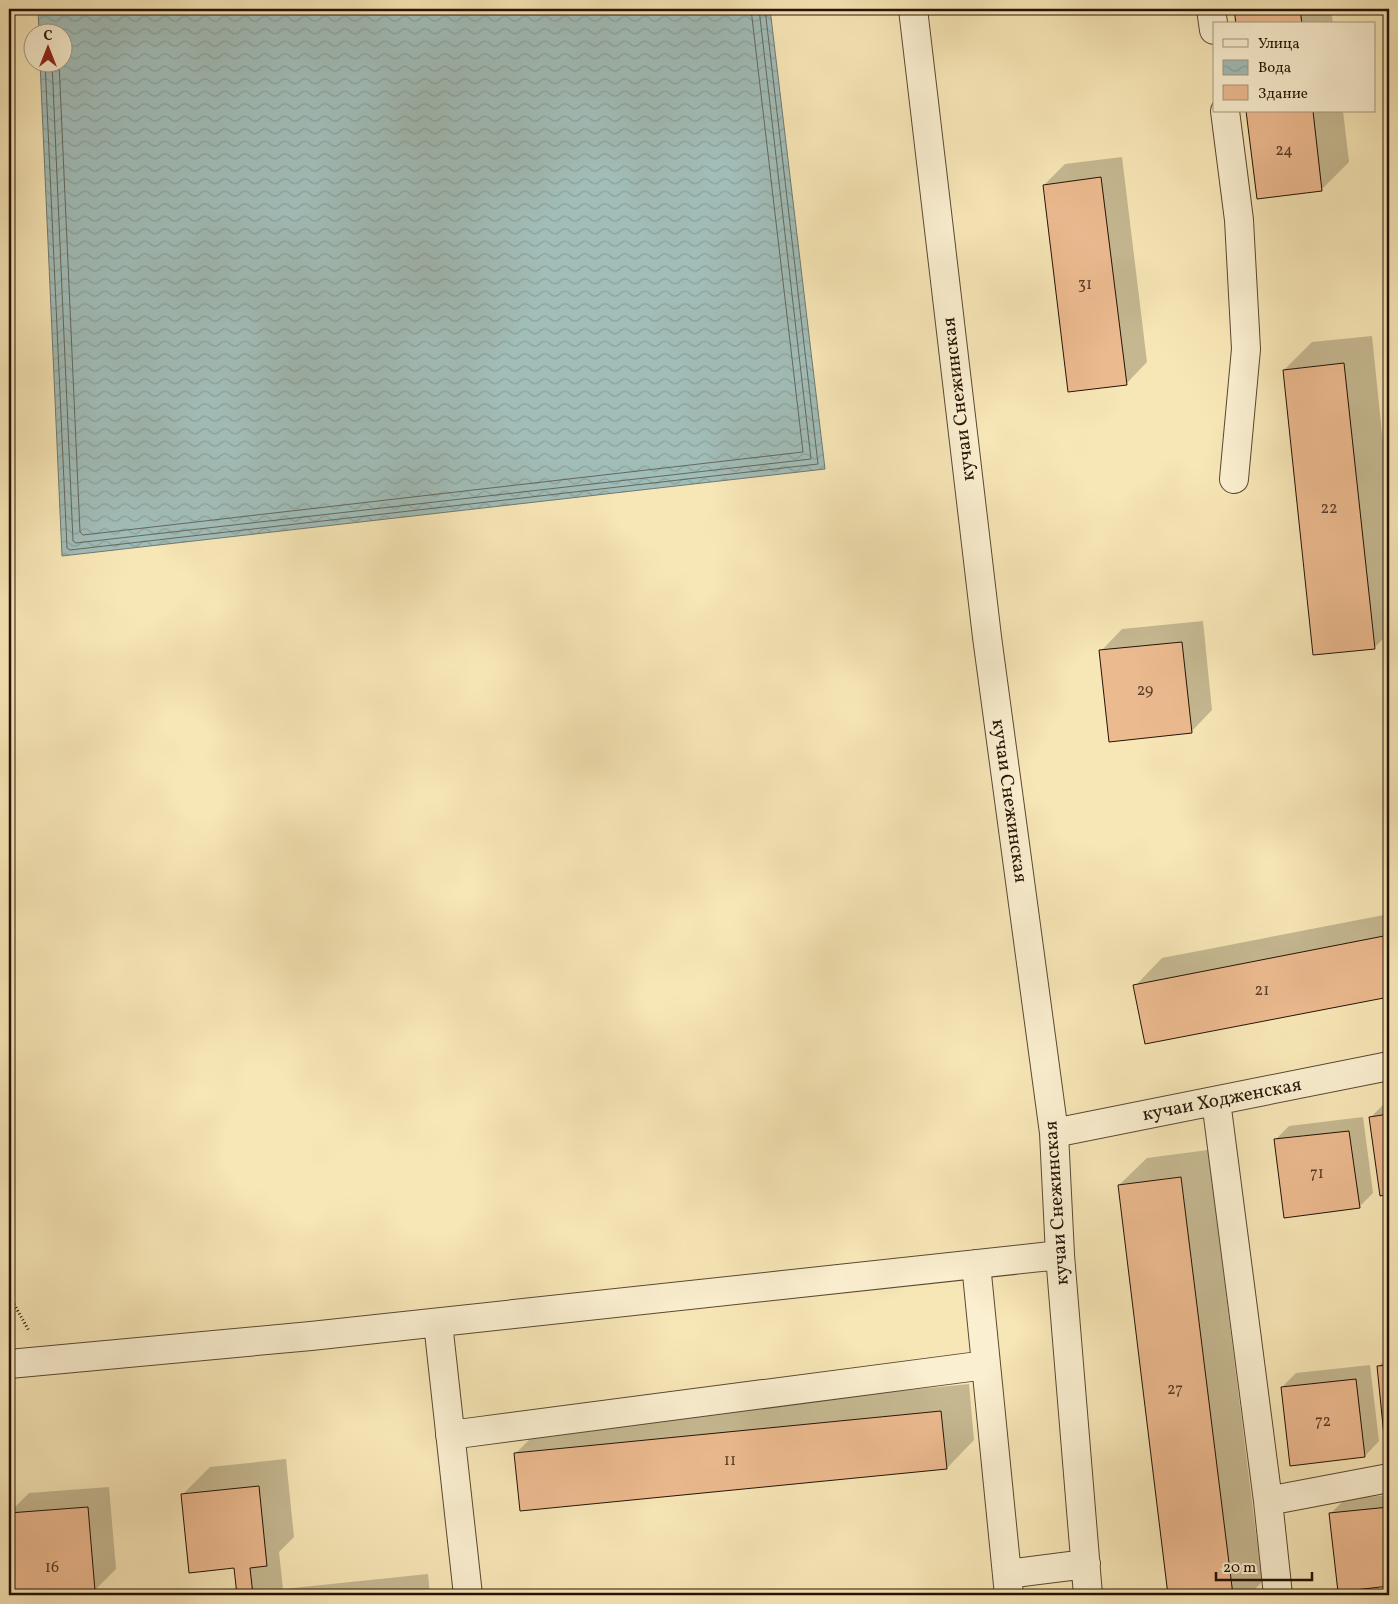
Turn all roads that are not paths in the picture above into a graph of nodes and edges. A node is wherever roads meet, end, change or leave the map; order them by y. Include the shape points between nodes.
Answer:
1 (913, 9) edge
2 (1212, 9) edge
3 (1213, 22) edge
4 (1225, 112) edge
5 (1234, 479) dead end
6 (1389, 1066) edge
7 (1216, 1101) junction
8 (1054, 1133) junction
9 (1060, 1255) junction
10 (976, 1264) junction
11 (438, 1323) junction
12 (9, 1364) edge
13 (986, 1365) junction
14 (450, 1435) junction
15 (1389, 1478) edge
16 (1268, 1501) junction
17 (1086, 1564) junction
18 (1008, 1585) edge
19 (468, 1595) edge
20 (1088, 1595) edge
21 (1278, 1595) edge

1 - 8 street, кучаи Снежинская via 987,637
2 - 3 street
4 - 5 street via 1239,220 1246,349
6 - 7 street, кучаи Ходженская
7 - 8 street, кучаи Ходженская
7 - 16 street
8 - 9 street, кучаи Снежинская
9 - 10 street
9 - 17 street, кучаи Снежинская
10 - 11 street
10 - 13 street
11 - 12 street
11 - 14 street
13 - 14 street
13 - 18 street
14 - 19 street
15 - 16 street
16 - 21 street
17 - 18 street
17 - 20 street, кучаи Снежинская

